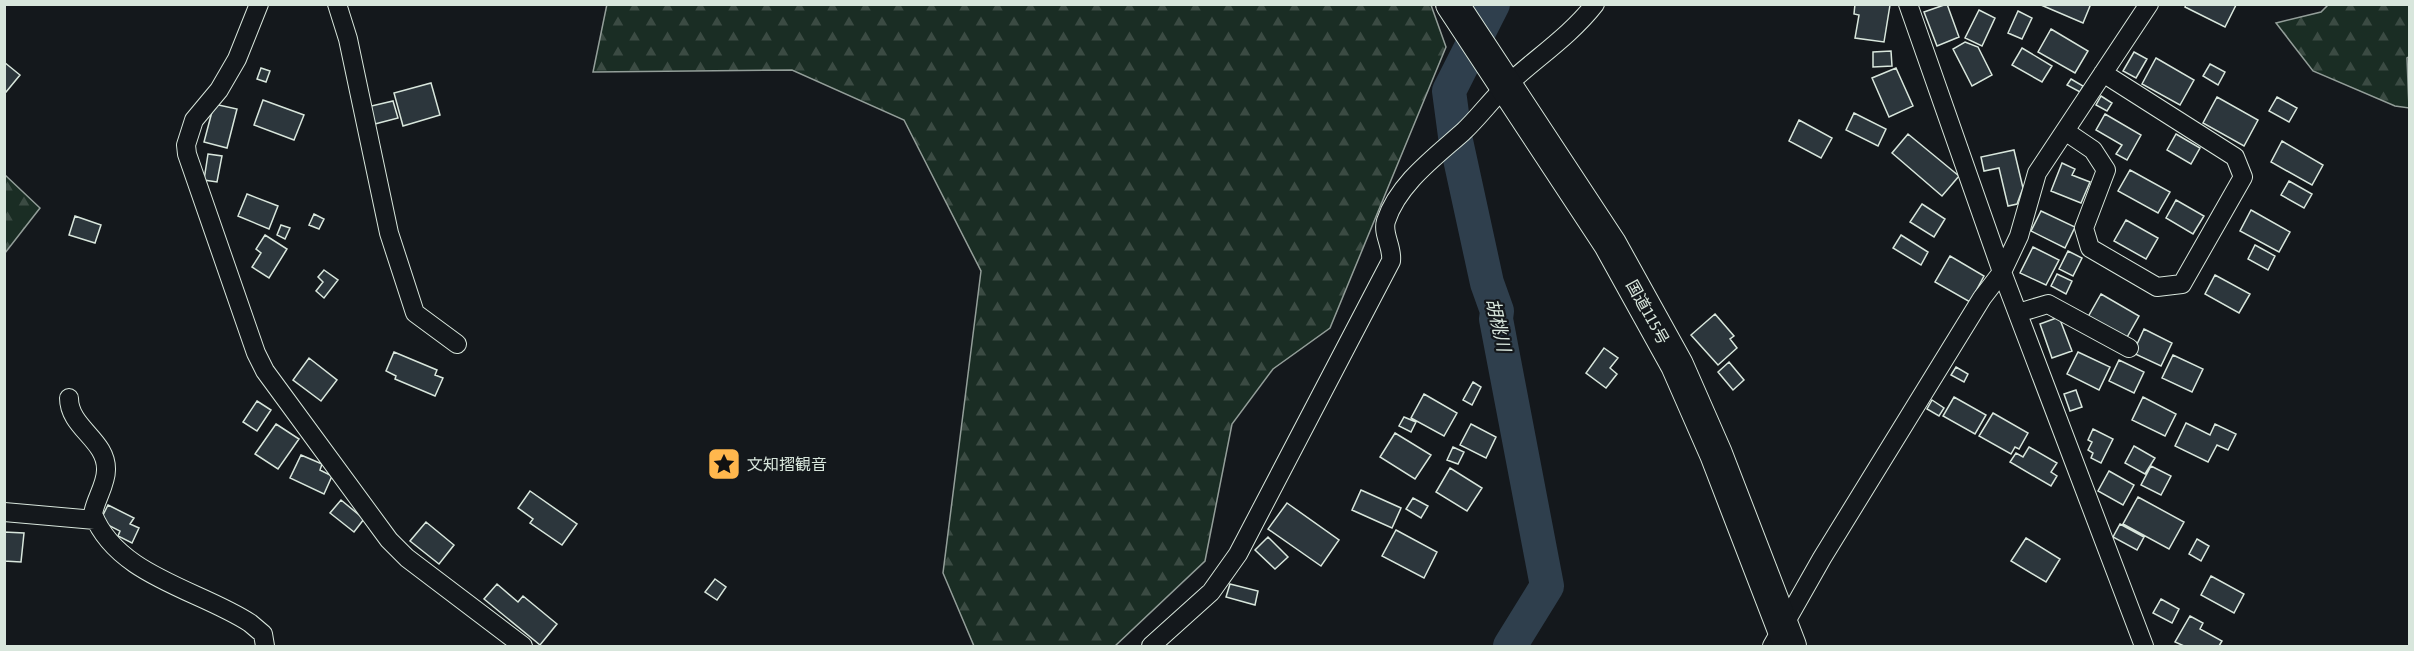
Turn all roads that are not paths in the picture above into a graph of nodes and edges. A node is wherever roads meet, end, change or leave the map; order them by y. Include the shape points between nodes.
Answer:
1 (259, 4) edge
2 (337, 4) edge
3 (1452, 4) edge
4 (1595, 4) edge
5 (1908, 4) edge
6 (2149, 4) edge
7 (2103, 73) junction
8 (1507, 85) junction
9 (2065, 130) junction
10 (2002, 272) junction
11 (2018, 313) junction
12 (457, 344) dead end
13 (2129, 348) dead end
14 (69, 398) dead end
15 (4, 512) edge
16 (95, 520) junction
17 (1782, 641) edge
18 (265, 646) edge
19 (523, 646) edge
20 (1151, 646) edge
21 (2144, 646) edge

1 - 19 street via 237,59 219,90 194,120 186,145 198,190 256,352 277,391 389,540
2 - 12 street via 348,39 388,233 415,313
3 - 8 highway, 国道115号
4 - 8 street
5 - 10 street
6 - 7 street
7 - 9 street
7 - 9 street via 2235,157 2243,177 2182,284 2157,287 2090,248 2084,228 2106,170 2093,150
8 - 17 highway, 国道115号 via 1610,244 1677,365 1716,454
8 - 20 street via 1393,202 1385,225 1393,250 1391,261 1238,554 1211,591
9 - 10 street via 2034,180 2019,236
10 - 11 street
10 - 17 street via 1982,298 1822,558
11 - 13 street via 2048,304
11 - 21 street
14 - 16 street via 76,423 101,452 107,468 94,508
15 - 16 street
16 - 18 street via 107,540 136,564 243,618 259,630

